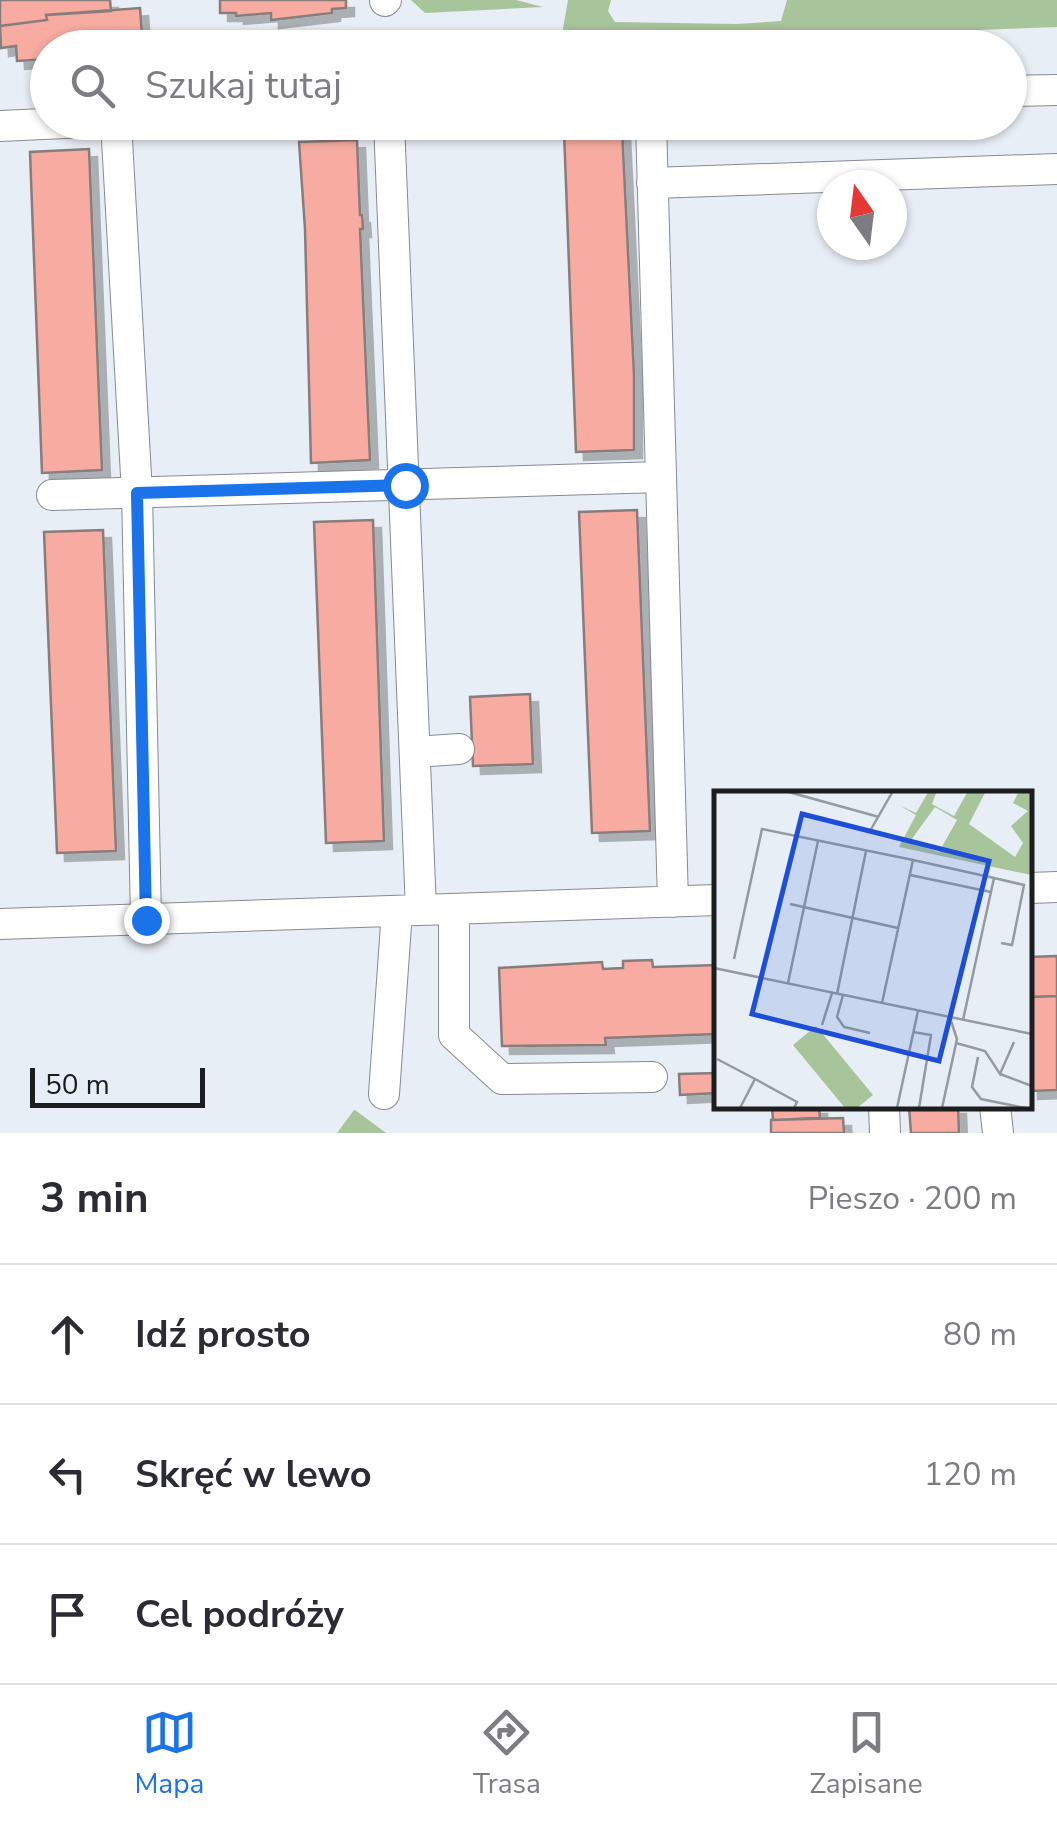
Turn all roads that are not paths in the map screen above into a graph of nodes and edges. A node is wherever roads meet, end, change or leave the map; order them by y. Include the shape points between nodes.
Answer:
1 (1057, 90) edge
2 (1027, 91) edge
3 (30, 125) edge
4 (0, 126) edge
5 (117, 140) edge
6 (390, 140) edge
7 (651, 140) edge
8 (1057, 169) edge
9 (652, 182) junction
10 (661, 477) junction
11 (405, 485) junction
12 (137, 493) junction
13 (52, 496) dead end
14 (459, 749) dead end
15 (415, 752) junction
16 (1057, 887) edge
17 (1032, 888) edge
18 (714, 900) edge
19 (673, 902) junction
20 (454, 909) junction
21 (409, 911) junction
22 (146, 920) junction
23 (0, 924) edge
24 (652, 1077) dead end
25 (384, 1094) dead end
26 (884, 1108) edge
27 (995, 1108) edge
28 (885, 1133) edge
29 (998, 1133) edge

1 - 2 lane
3 - 4 lane
5 - 12 lane
6 - 11 lane
7 - 9 lane
8 - 9 lane
9 - 10 lane
10 - 11 lane
10 - 19 lane
11 - 12 lane
11 - 15 lane
12 - 13 lane
12 - 22 lane
14 - 15 lane
15 - 21 lane
16 - 17 lane
18 - 19 lane
19 - 20 lane
20 - 21 lane
20 - 24 lane via 454,1035 502,1079
21 - 22 lane
21 - 25 lane
22 - 23 lane
26 - 28 lane
27 - 29 lane

